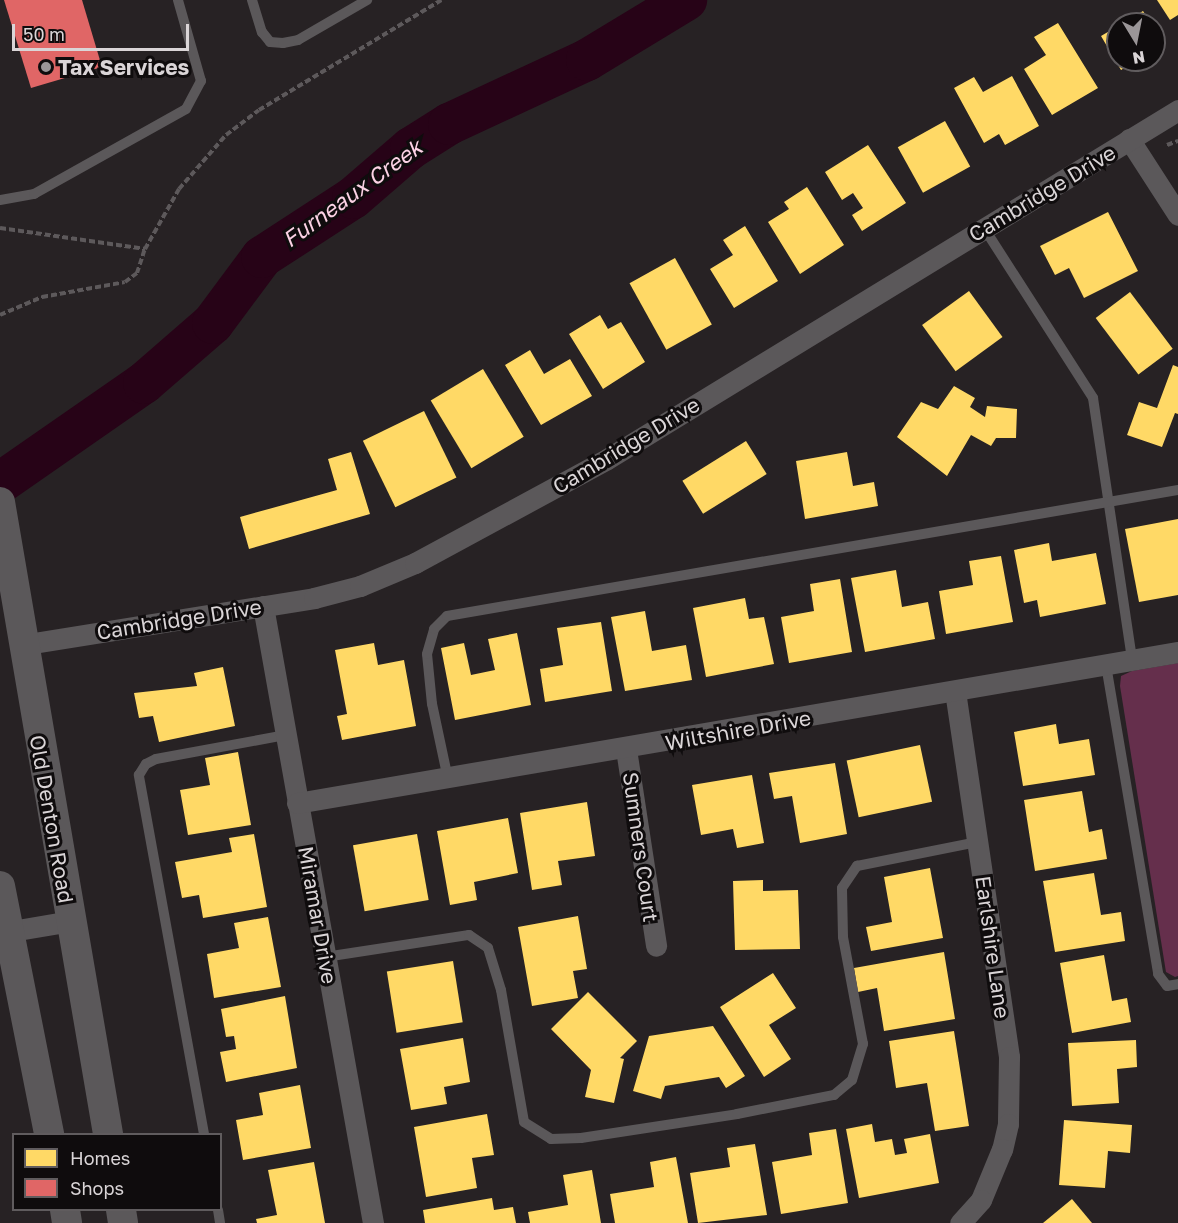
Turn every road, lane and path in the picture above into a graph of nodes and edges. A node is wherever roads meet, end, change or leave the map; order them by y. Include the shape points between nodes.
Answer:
1 (178, 0) edge
2 (252, 0) edge
3 (367, 0) edge
4 (441, 0) edge
5 (1178, 110) edge
6 (1129, 139) junction
7 (1178, 141) edge
8 (1167, 145) dead end
9 (0, 200) edge
10 (1178, 216) edge
11 (0, 228) edge
12 (984, 228) junction
13 (145, 249) junction
14 (0, 315) edge
15 (1178, 490) edge
16 (0, 502) edge
17 (1110, 502) junction
18 (263, 606) junction
19 (21, 645) junction
20 (1178, 652) edge
21 (1131, 660) junction
22 (1106, 665) junction
23 (955, 691) junction
24 (285, 735) junction
25 (627, 749) junction
26 (448, 779) junction
27 (297, 803) junction
28 (977, 842) junction
29 (0, 886) edge
30 (70, 921) junction
31 (4, 932) edge
32 (656, 946) dead end
33 (326, 957) junction
34 (1178, 984) edge
35 (49, 1133) edge
36 (108, 1133) edge
37 (204, 1133) edge
38 (373, 1223) edge
39 (960, 1223) edge

1 - 9 lane via 201,81 186,109 34,194
2 - 3 lane via 262,32 270,42 283,43 298,40
4 - 13 path via 259,110 226,135 179,189
5 - 6 street, Cambridge Drive
6 - 10 street
6 - 12 street, Cambridge Drive
7 - 8 path
11 - 13 path
12 - 17 lane via 1093,398
12 - 18 street, Cambridge Drive via 608,459 415,563 360,586
13 - 14 path via 136,273 125,282 42,297
15 - 17 lane
16 - 19 main road, Old Denton Road
17 - 21 lane
17 - 26 lane via 447,616 434,629 427,654 432,704
18 - 19 street, Cambridge Drive
18 - 24 street, Miramar Drive
19 - 30 main road, Old Denton Road
20 - 21 street, Wiltshire Drive
21 - 22 street, Wiltshire Drive
22 - 23 street, Wiltshire Drive
22 - 34 lane via 1158,974 1167,986
23 - 25 street, Wiltshire Drive
23 - 28 street, Earlshire Lane
24 - 27 street, Miramar Drive
24 - 37 lane via 156,759 139,775
25 - 26 street, Wiltshire Drive
25 - 32 street, Sumners Court
26 - 27 street, Wiltshire Drive
27 - 33 street, Miramar Drive
28 - 33 lane via 857,866 842,888 843,937 862,1044 852,1080 834,1095 737,1114 581,1138 551,1139 524,1122 501,990 488,948 469,935
28 - 39 street, Earlshire Lane via 1009,1057 1008,1124 981,1200
29 - 31 main road
30 - 31 street
30 - 36 main road, Old Denton Road
31 - 35 main road
33 - 38 street, Miramar Drive

